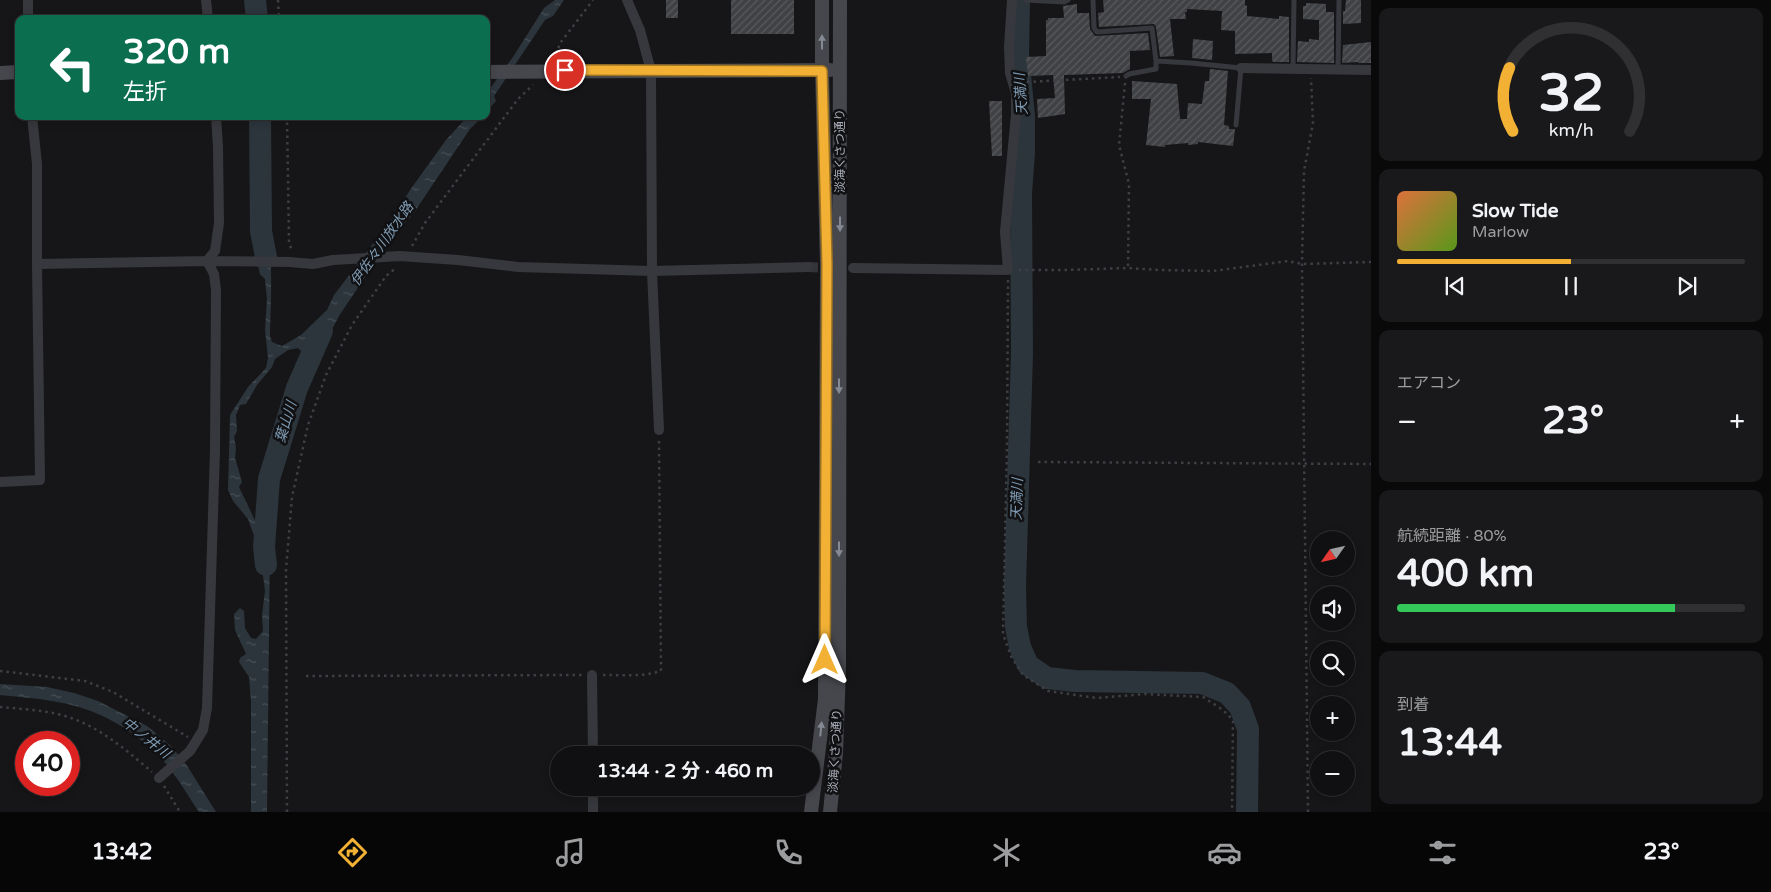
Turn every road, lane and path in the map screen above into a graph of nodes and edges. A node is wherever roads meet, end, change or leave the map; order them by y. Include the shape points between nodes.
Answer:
1 (28, 0) edge
2 (206, 0) edge
3 (278, 0) edge
4 (593, 0) edge
5 (627, 0) edge
6 (822, 0) edge
7 (840, 0) edge
8 (1012, 0) edge
9 (1026, 0) edge
10 (1068, 0) edge
11 (1093, 0) edge
12 (1294, 0) edge
13 (1339, 0) edge
14 (28, 15) edge
15 (208, 15) edge
16 (279, 15) edge
17 (1156, 61) junction
18 (1241, 68) junction
19 (1293, 69) junction
20 (542, 70) junction
21 (840, 70) junction
22 (1311, 70) junction
23 (1338, 70) junction
24 (1371, 70) edge
25 (651, 71) junction
26 (822, 71) junction
27 (15, 72) edge
28 (490, 72) edge
29 (0, 73) edge
30 (1126, 76) junction
31 (1027, 82) dead end
32 (32, 120) edge
33 (216, 120) edge
34 (287, 120) edge
35 (1236, 125) dead end
36 (404, 257) junction
37 (207, 261) junction
38 (292, 262) junction
39 (1371, 262) edge
40 (36, 264) junction
41 (1302, 264) junction
42 (808, 267) tunnel mouth
43 (853, 268) dead end
44 (1128, 268) junction
45 (1008, 270) junction
46 (652, 271) junction
47 (659, 430) joint
48 (1038, 462) dead end
49 (1371, 464) edge
50 (1305, 465) junction
51 (0, 482) edge
52 (0, 671) edge
53 (592, 675) junction
54 (306, 676) dead end
55 (0, 707) edge
56 (196, 742) junction
57 (593, 746) edge
58 (159, 778) junction
59 (593, 796) edge
60 (180, 812) edge
61 (287, 812) edge
62 (593, 812) edge
63 (811, 812) edge
64 (830, 812) edge
65 (1232, 812) edge
66 (1308, 812) edge

1 - 14 street
2 - 15 street
3 - 16 path
4 - 20 path
5 - 25 street via 640,30
26 -> 6 street, 淡海くさつ通り
7 - 21 street, 淡海くさつ通り
8 - 45 street via 1009,47 1016,114 1005,232
9 - 10 lane
11 - 17 lane via 1097,32 1152,28
12 - 19 lane
13 - 23 lane
17 - 18 lane
17 - 30 lane via 1156,69
18 - 19 street
18 - 35 lane
19 - 22 street
20 - 25 street
20 - 28 street
20 - 36 path via 431,215
21 - 26 street
21 -> 64 street, 淡海くさつ通り via 839,668
22 - 23 street
22 - 41 path via 1312,122 1304,171
23 - 24 street
25 - 26 street
25 - 46 street
63 -> 26 street, 淡海くさつ通り via 824,699 827,264
27 - 29 street
30 - 31 path
30 - 44 path via 1119,145 1129,184
32 - 40 street via 37,164
33 - 37 street via 219,223 215,251
34 - 38 path
36 - 38 street via 313,264
36 - 46 street via 518,267
36 - 61 path via 386,276 352,325 326,375 308,425 292,497 286,570
37 - 38 street
37 - 40 street
37 - 56 street via 214,274 216,290 215,450 207,708 204,730
39 - 41 path
40 - 51 street via 40,480
41 - 44 path via 1288,261 1213,271
41 - 50 path
42 - 46 street
43 - 45 street
44 - 45 path
45 - 65 path via 1008,447 1002,634 1011,656 1023,674 1048,691 1097,698 1144,694 1203,697 1223,710 1233,720
46 - 47 street
47 - 53 path via 661,671 628,676
48 - 50 path
49 - 50 path
50 - 66 path
52 - 56 path via 85,681 113,692
53 - 54 path
53 - 57 street
55 - 58 path via 66,716 104,734
56 - 58 street
58 - 60 path
59 - 62 street

